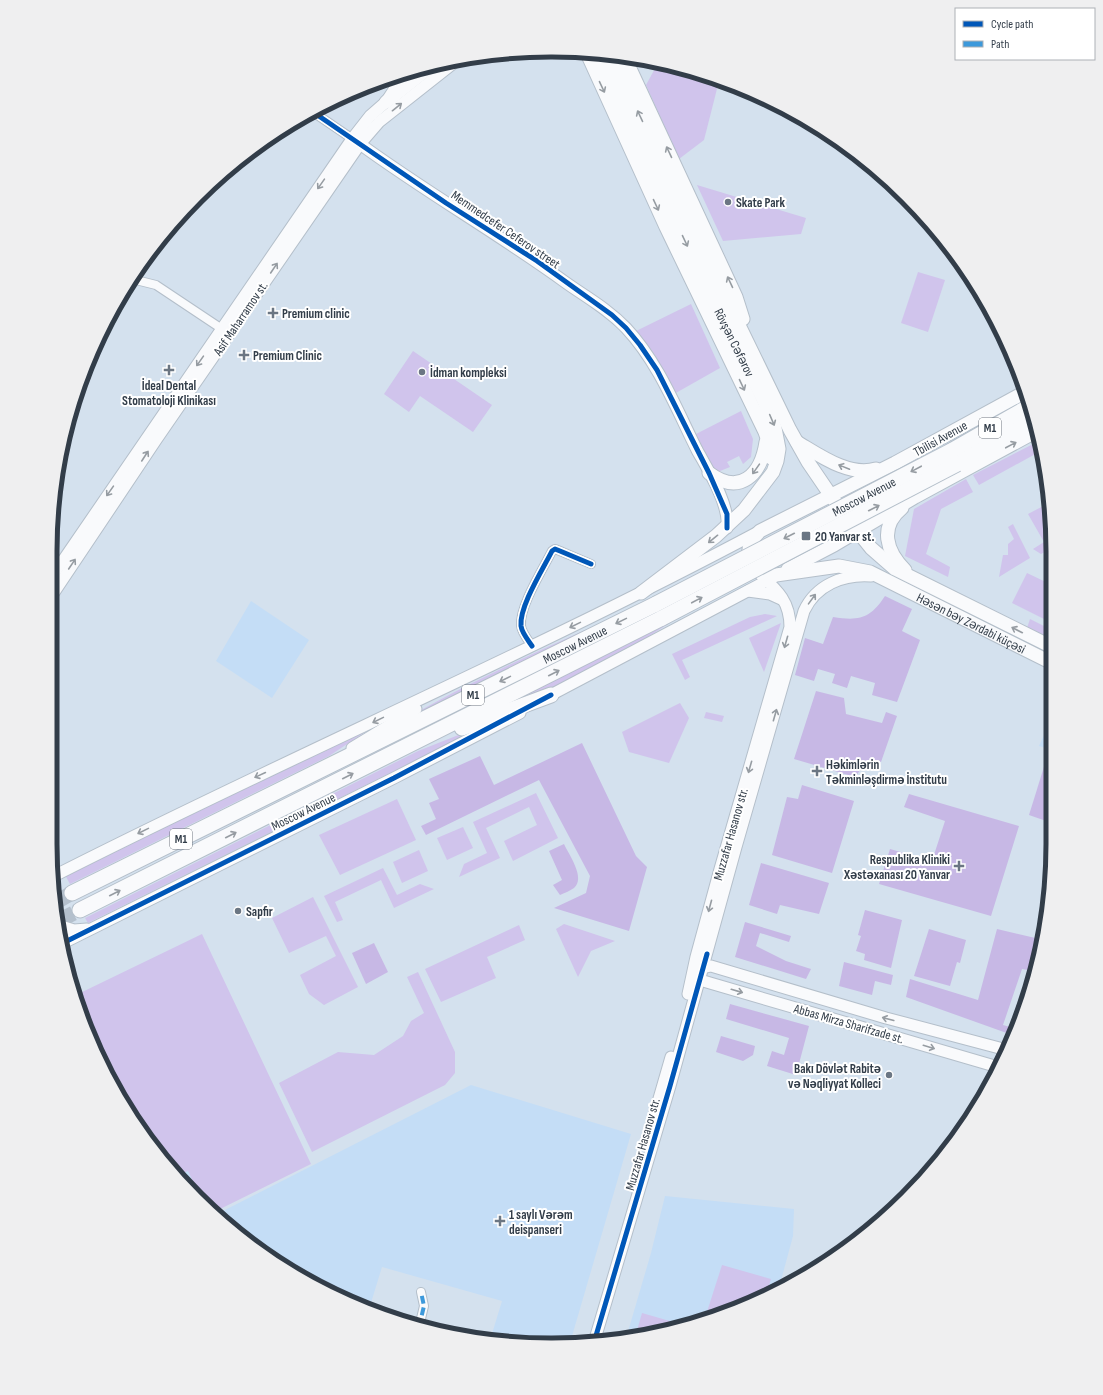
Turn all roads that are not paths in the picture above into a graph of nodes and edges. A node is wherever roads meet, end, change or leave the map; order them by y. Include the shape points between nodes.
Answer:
1 (590, 59) edge
2 (601, 60) edge
3 (613, 61) edge
4 (627, 63) edge
5 (446, 69) edge
6 (411, 78) edge
7 (386, 102) joint
8 (318, 116) edge
9 (356, 141) junction
10 (138, 280) edge
11 (711, 281) junction
12 (227, 327) junction
13 (750, 346) junction
14 (1020, 395) edge
15 (1025, 409) edge
16 (1029, 423) edge
17 (765, 432) junction
18 (1031, 434) edge
19 (796, 442) junction
20 (895, 463) junction
21 (709, 473) junction
22 (760, 489) junction
23 (830, 495) junction
24 (915, 497) junction
25 (810, 506) junction
26 (842, 512) junction
27 (727, 528) junction
28 (760, 531) junction
29 (857, 531) junction
30 (834, 545) junction
31 (591, 564) dead end
32 (57, 572) edge
33 (779, 574) junction
34 (763, 577) junction
35 (672, 578) junction
36 (913, 579) junction
37 (891, 581) junction
38 (748, 591) junction
39 (641, 593) junction
40 (787, 604) junction
41 (691, 622) junction
42 (1046, 644) edge
43 (532, 646) junction
44 (1046, 660) edge
45 (464, 679) junction
46 (551, 695) junction
47 (394, 753) junction
48 (290, 785) junction
49 (58, 874) edge
50 (72, 893) tunnel mouth
51 (80, 910) tunnel mouth
52 (96, 926) junction
53 (65, 927) edge
54 (67, 941) edge
55 (701, 972) junction
56 (1001, 1048) edge
57 (994, 1065) edge
58 (421, 1292) dead end
59 (421, 1320) edge
60 (596, 1336) edge
61 (588, 1337) edge

1 -> 17 main road
2 -> 11 main road, Rövşən Cəfərov
11 -> 3 main road, Rövşən Cəfərov
13 -> 4 main road via 736,297
9 -> 5 main road, Asif Maharramov st.
6 - 7 main road
7 - 9 main road, Asif Maharramov st. via 370,116
8 - 9 street, Memmedcefer Cefеrov street
9 - 12 main road, Asif Maharramov st.
9 - 21 main road, Memmedcefer Cefеrov street via 612,315 640,345 657,370
10 - 12 street via 156,285
11 - 13 main road, Rövşən Cəfərov
11 -> 22 main road, Rövşən Cəfərov via 775,428 779,449 777,461 773,472
12 - 32 main road, Asif Maharramov st.
13 - 19 main road, Rövşən Cəfərov
14 - 20 main road, Tbilisi Avenue
15 -> 48 highway, Moscow Avenue / M1, bridge via 951,451 656,604
47 -> 16 highway, Moscow Avenue / M1, bridge via 662,618 957,464
17 -> 21 main road via 764,451 753,474 731,484 718,480
17 - 22 main road via 771,457 769,471
24 -> 18 main road
20 -> 19 main road via 873,470 855,471
19 - 23 main road, Rövşən Cəfərov
20 - 23 main road
20 - 24 main road via 887,476 893,492 902,498
21 - 27 main road, Memmedcefer Cefеrov street via 728,514
22 - 27 main road, Rövşən Cəfərov
23 - 25 main road
23 - 26 main road, Rövşən Cəfərov
24 - 29 main road
24 - 36 main road via 893,517 888,538 890,551 895,560
25 - 26 main road via 832,504
25 - 28 main road
26 - 29 main road, Həsən bəy Zərdabi küçəsi
26 - 30 main road via 845,532
27 -> 39 main road, Rövşən Cəfərov
28 - 34 main road via 750,542 748,554 752,566
28 - 35 main road, Moscow Avenue
29 - 30 main road
29 - 36 main road, Həsən bəy Zərdabi küçəsi via 879,557
30 - 33 main road
31 - 43 street via 560,551 552,551 528,598 522,622 521,628
33 - 34 main road, Həsən bəy Zərdabi küçəsi
33 - 37 main road, Həsən bəy Zərdabi küçəsi via 839,566 860,569
34 - 38 main road, Moscow Avenue
34 - 40 main road
35 - 39 main road, Moscow Avenue
35 - 41 main road via 701,571 714,581 717,589 714,603
42 -> 36 main road, Həsən bəy Zərdabi küçəsi
37 - 44 main road, Həsən bəy Zərdabi küçəsi
55 -> 37 main road, Muzzafar Hasanov str. via 809,601 828,585 851,577 870,576
38 - 40 main road via 774,595
38 - 41 main road, Moscow Avenue
39 -> 43 main road, Moscow Avenue
40 -> 55 main road, Muzzafar Hasanov str. via 790,617 787,640 696,957
41 - 46 main road, Moscow Avenue
43 - 45 main road, Moscow Avenue
45 - 48 main road
45 -> 49 main road, Moscow Avenue via 228,790
46 - 47 highway
46 - 52 main road, Moscow Avenue via 394,778
51 -> 47 highway, Moscow Avenue / M1
48 - 50 highway, Moscow Avenue / M1
52 - 53 main road via 74,930
52 - 54 main road, Moscow Avenue
56 -> 55 main road, Abbas Mirza Sharifzade st.
55 -> 57 main road, Abbas Mirza Sharifzade st.
55 - 60 main road, Muzzafar Hasanov str.
55 - 61 main road, Muzzafar Hasanov str.
58 - 59 street via 424,1306

